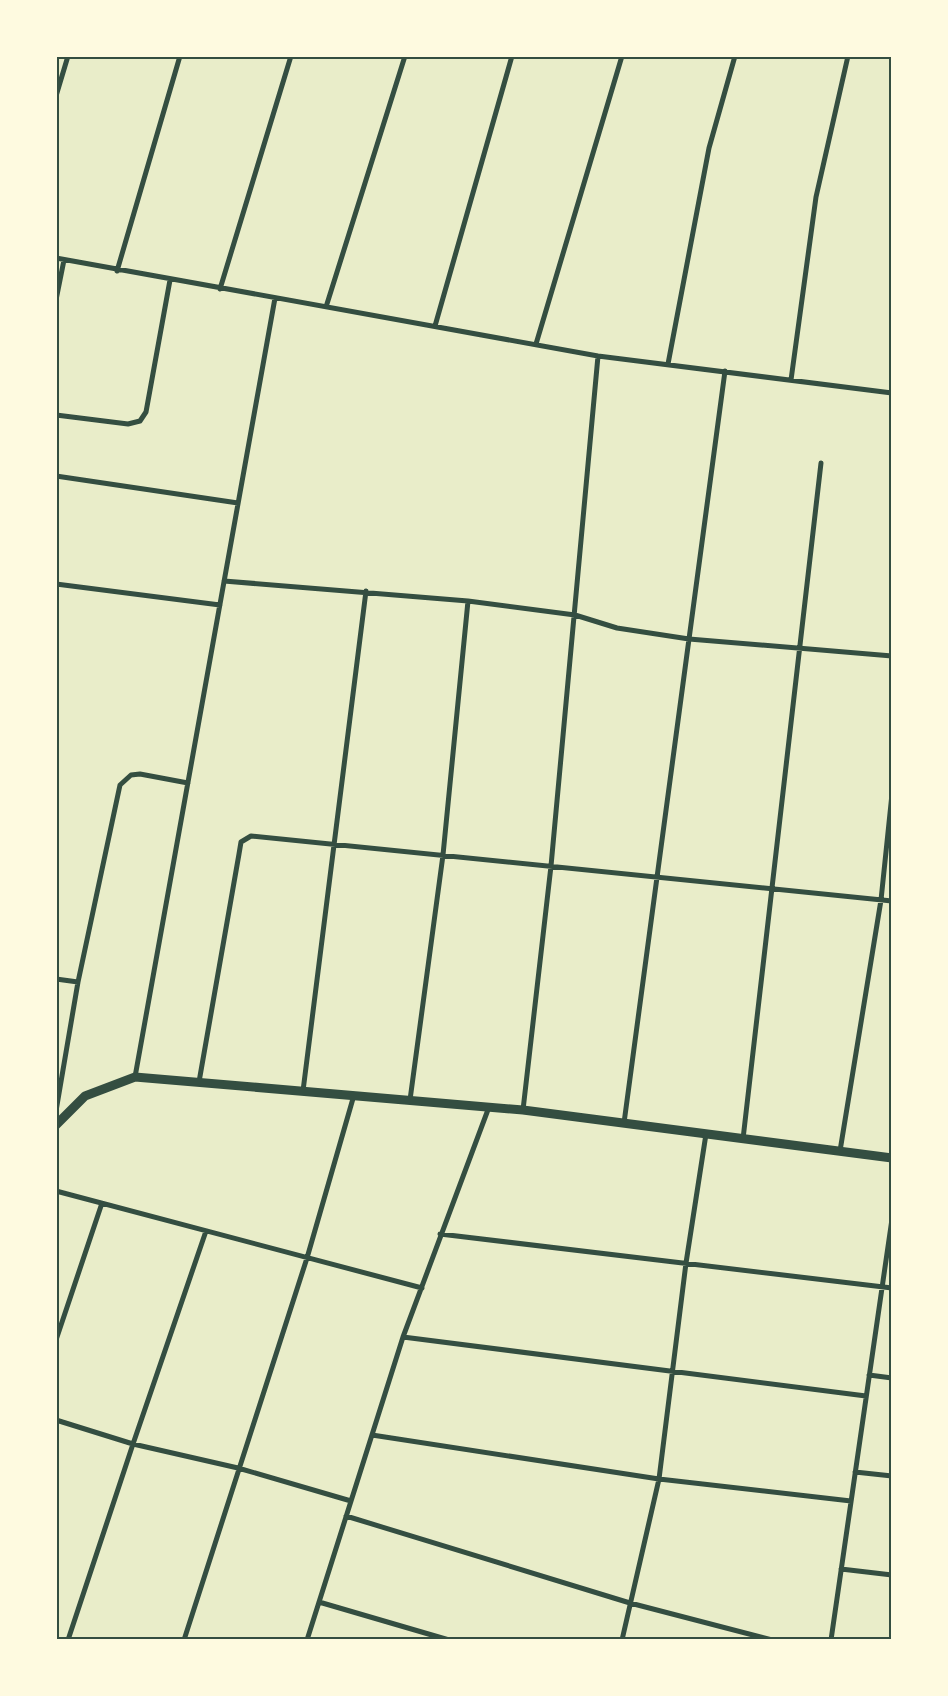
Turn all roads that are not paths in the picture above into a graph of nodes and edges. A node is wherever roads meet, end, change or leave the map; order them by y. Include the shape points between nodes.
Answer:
1 (68, 56) edge
2 (180, 56) edge
3 (291, 56) edge
4 (405, 56) edge
5 (512, 56) edge
6 (622, 56) edge
7 (735, 56) edge
8 (848, 56) edge
9 (56, 96) edge
10 (56, 258) edge
11 (64, 260) junction
12 (116, 270) junction
13 (170, 280) junction
14 (220, 289) junction
15 (275, 298) junction
16 (56, 300) edge
17 (326, 307) junction
18 (435, 326) junction
19 (536, 344) junction
20 (598, 356) junction
21 (668, 364) junction
22 (725, 371) junction
23 (791, 380) junction
24 (892, 393) edge
25 (56, 415) edge
26 (820, 463) dead end
27 (56, 476) edge
28 (238, 503) junction
29 (224, 581) junction
30 (56, 584) edge
31 (366, 591) junction
32 (468, 601) junction
33 (220, 605) junction
34 (575, 615) junction
35 (689, 639) junction
36 (800, 647) junction
37 (892, 656) edge
38 (188, 783) junction
39 (892, 794) edge
40 (334, 844) junction
41 (443, 855) junction
42 (551, 866) junction
43 (655, 876) junction
44 (773, 889) junction
45 (880, 900) junction
46 (892, 901) edge
47 (56, 979) edge
48 (78, 982) junction
49 (134, 1077) junction
50 (199, 1082) junction
51 (303, 1091) junction
52 (354, 1095) junction
53 (410, 1100) junction
54 (489, 1106) junction
55 (523, 1110) junction
56 (56, 1111) edge
57 (624, 1123) junction
58 (56, 1125) edge
59 (706, 1134) junction
60 (743, 1139) junction
61 (840, 1151) junction
62 (892, 1158) edge
63 (56, 1191) edge
64 (102, 1203) junction
65 (892, 1219) edge
66 (206, 1231) junction
67 (440, 1234) junction
68 (307, 1258) junction
69 (686, 1263) junction
70 (882, 1287) junction
71 (422, 1288) junction
72 (892, 1288) edge
73 (403, 1337) junction
74 (56, 1340) edge
75 (672, 1371) junction
76 (869, 1375) junction
77 (892, 1378) edge
78 (866, 1396) junction
79 (56, 1420) edge
80 (372, 1435) junction
81 (133, 1444) junction
82 (238, 1468) junction
83 (855, 1472) junction
84 (892, 1476) edge
85 (659, 1479) junction
86 (351, 1501) junction
87 (851, 1501) junction
88 (346, 1516) junction
89 (841, 1569) junction
90 (892, 1575) edge
91 (319, 1602) junction
92 (630, 1603) junction
93 (68, 1640) edge
94 (184, 1640) edge
95 (307, 1640) edge
96 (449, 1640) edge
97 (622, 1640) edge
98 (772, 1640) edge
99 (831, 1640) edge

1 - 9 street
2 - 12 street
3 - 14 street
4 - 17 street
5 - 18 street
6 - 19 street
7 - 21 street via 709,148
8 - 23 street via 816,197
10 - 11 street
11 - 12 street
11 - 16 street
12 - 13 street
13 - 14 street
13 - 25 street via 146,412 140,421 128,424
14 - 15 street
15 - 17 street
15 - 28 street
17 - 18 street
18 - 19 street
19 - 20 street
20 - 21 street
20 - 34 street
21 - 22 street
22 - 23 street
22 - 35 street
23 - 24 street
26 - 36 street
27 - 28 street
28 - 29 street
29 - 31 street
29 - 33 street
30 - 33 street
31 - 32 street
31 - 40 street
32 - 34 street
32 - 41 street
33 - 38 street
34 - 35 street via 617,628
34 - 42 street
35 - 36 street
35 - 43 street
36 - 37 street
36 - 44 street
38 - 48 street via 140,774 131,775 120,785
38 - 49 street
39 - 45 street
40 - 41 street
40 - 50 street via 251,836 241,842
40 - 51 street
41 - 42 street
41 - 53 street
42 - 43 street
42 - 55 street
43 - 44 street
43 - 57 street
44 - 45 street
44 - 60 street
45 - 46 street
45 - 61 street
47 - 48 street
48 - 56 street
49 - 50 street
49 - 58 street via 85,1096
50 - 51 street
51 - 52 street
52 - 53 street
52 - 68 street
53 - 54 street
54 - 55 street
54 - 67 street
55 - 57 street
57 - 59 street
59 - 60 street
59 - 69 street
60 - 61 street
61 - 62 street
63 - 64 street
64 - 66 street
64 - 74 street
65 - 70 street
66 - 68 street
66 - 81 street
67 - 69 street
67 - 71 street
68 - 71 street
68 - 82 street
69 - 70 street
69 - 75 street
70 - 72 street
70 - 76 street
71 - 73 street
73 - 75 street
73 - 80 street
75 - 78 street
75 - 85 street
76 - 77 street
76 - 78 street
78 - 83 street
79 - 81 street
80 - 85 street
80 - 86 street
81 - 82 street
81 - 93 street
82 - 86 street
82 - 94 street
83 - 84 street
83 - 87 street
85 - 87 street
85 - 92 street
86 - 88 street
87 - 89 street
88 - 91 street
88 - 92 street
89 - 90 street
89 - 99 street
91 - 95 street
91 - 96 street
92 - 97 street
92 - 98 street

